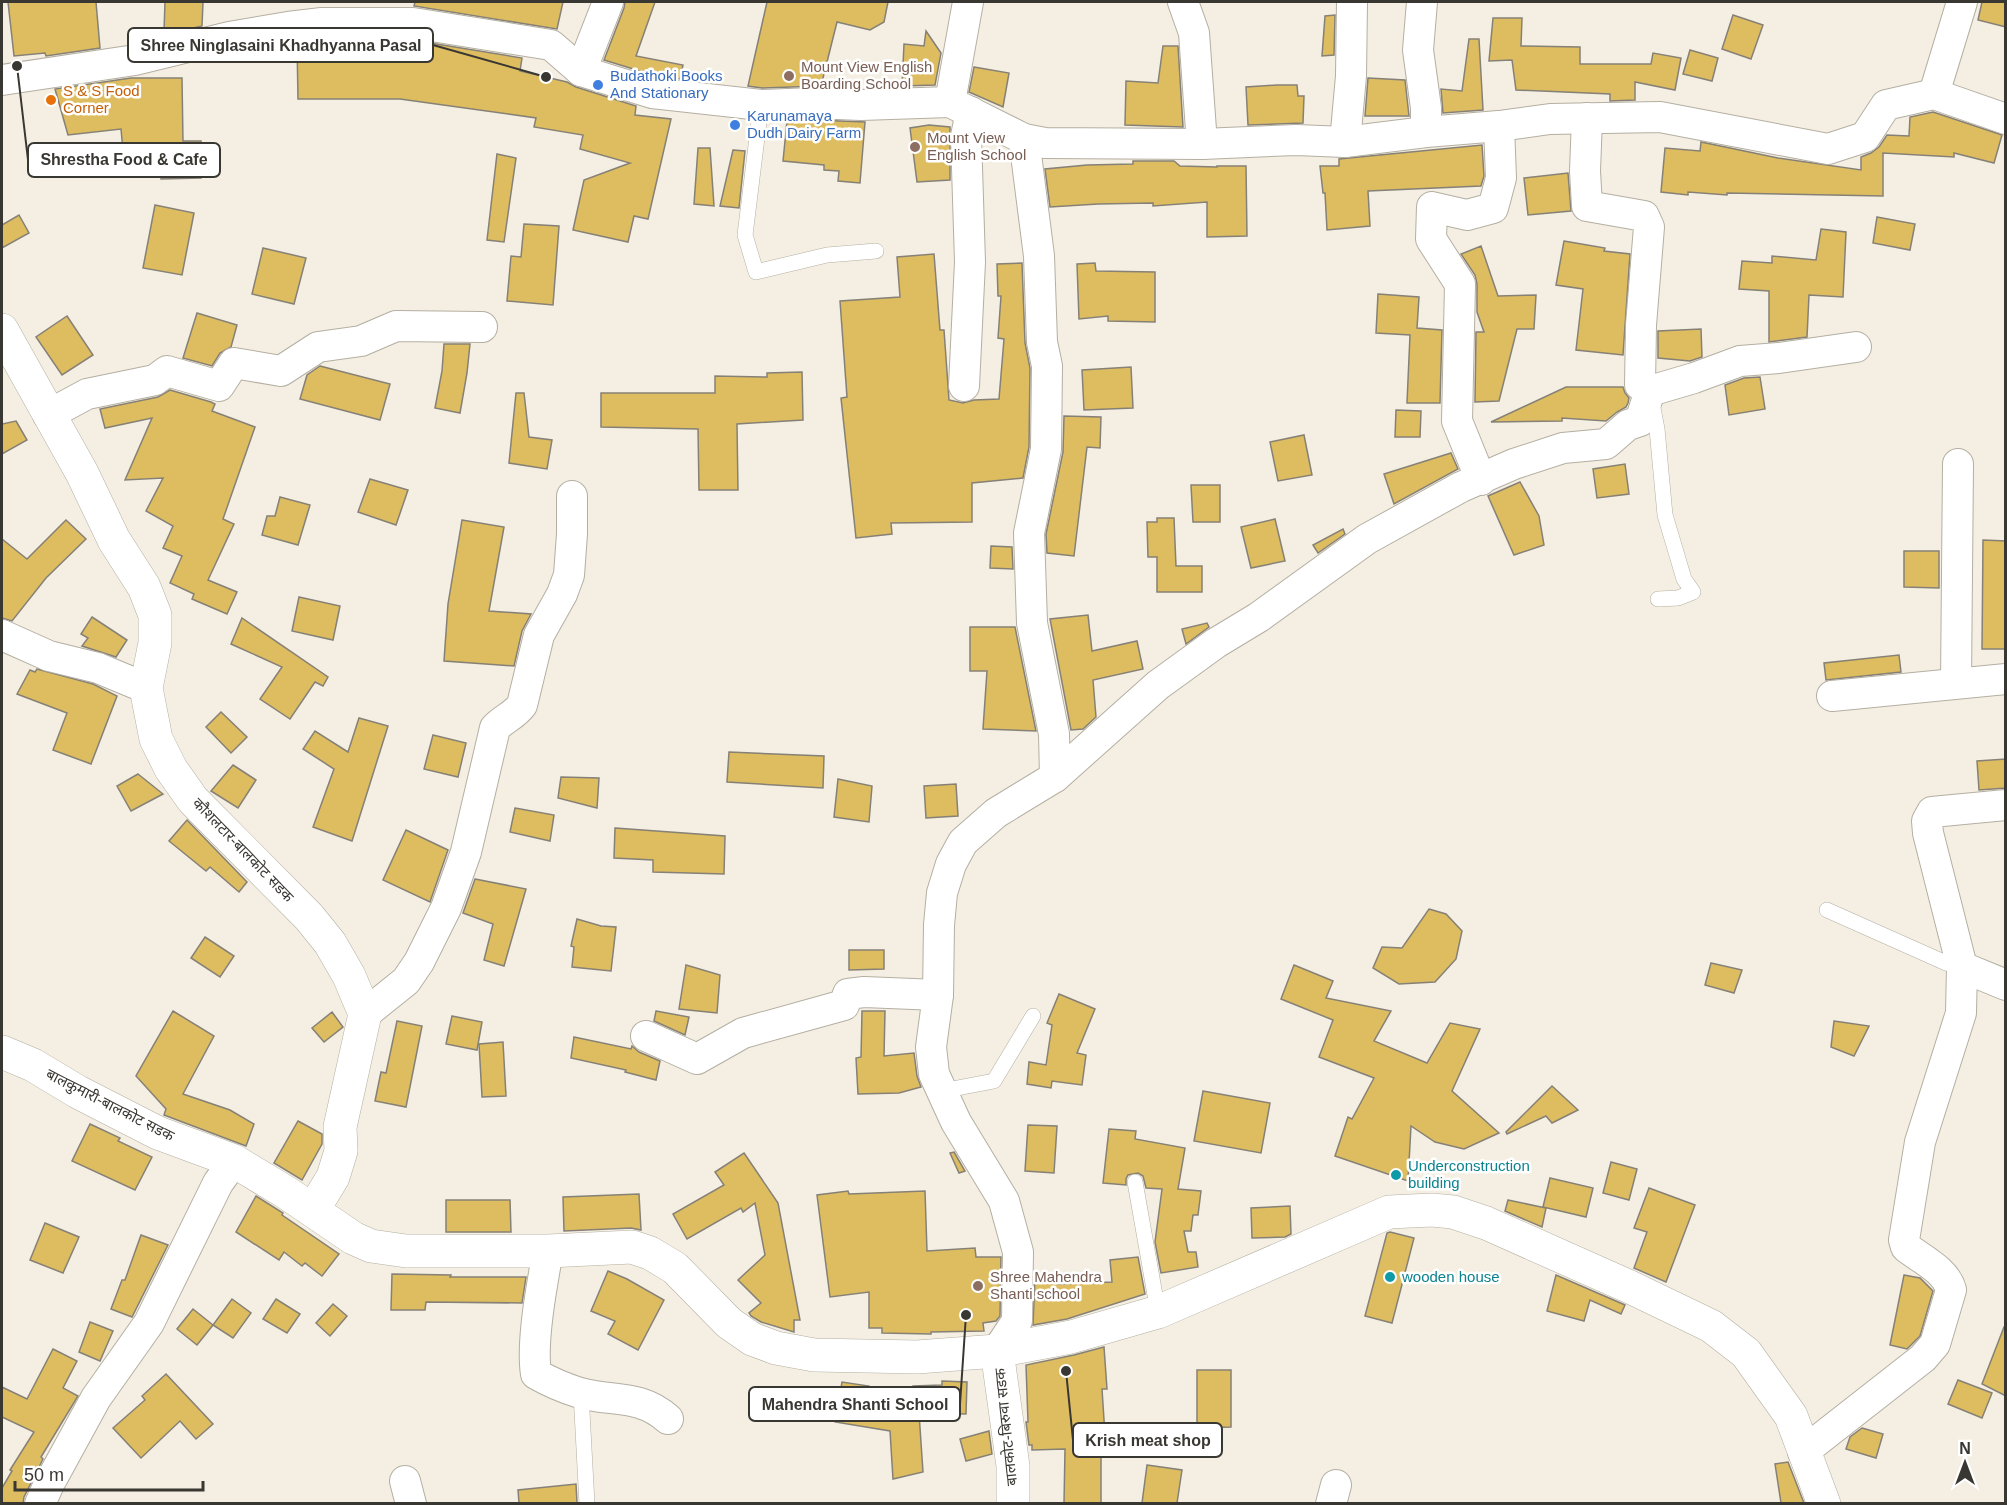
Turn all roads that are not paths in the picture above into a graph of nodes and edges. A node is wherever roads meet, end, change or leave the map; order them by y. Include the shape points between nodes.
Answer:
1 (608, 2) edge
2 (968, 2) edge
3 (1183, 2) edge
4 (1352, 2) edge
5 (1422, 2) edge
6 (1962, 2) edge
7 (289, 14) edge
8 (581, 71) junction
9 (2, 80) edge
10 (1934, 94) junction
11 (761, 105) junction
12 (961, 107) junction
13 (1587, 118) junction
14 (2006, 119) edge
15 (1499, 126) junction
16 (1426, 132) junction
17 (1024, 139) junction
18 (1345, 142) junction
19 (1202, 144) junction
20 (876, 250) dead end
21 (482, 327) dead end
22 (2, 330) edge
23 (1856, 347) dead end
24 (964, 386) dead end
25 (1650, 391) junction
26 (48, 416) junction
27 (1958, 464) dead end
28 (1481, 480) junction
29 (572, 496) dead end
30 (1658, 599) dead end
31 (2, 635) edge
32 (2006, 679) edge
33 (1956, 683) junction
34 (146, 688) junction
35 (1832, 696) dead end
36 (1055, 777) junction
37 (2006, 805) edge
38 (1827, 910) dead end
39 (1962, 968) junction
40 (2006, 985) edge
41 (938, 995) junction
42 (364, 1014) junction
43 (1033, 1016) dead end
44 (646, 1036) dead end
45 (2, 1052) edge
46 (942, 1093) junction
47 (234, 1161) junction
48 (1135, 1182) dead end
49 (313, 1210) junction
50 (548, 1251) junction
51 (1158, 1312) junction
52 (997, 1351) junction
53 (581, 1393) junction
54 (668, 1419) dead end
55 (1803, 1452) junction
56 (40, 1503) edge
57 (587, 1503) edge
58 (1013, 1503) edge
59 (1824, 1503) edge

1 - 8 street
2 - 12 street
3 - 19 street via 1194,33
4 - 18 street
5 - 16 street via 1418,50
6 - 10 street
7 - 8 street via 322,23 413,22 551,45
7 - 9 street via 230,38 135,60
8 - 11 street via 652,93
10 - 13 street via 1886,105 1865,137 1828,149 1660,117
10 - 14 street
11 - 12 street
11 - 20 lane via 745,235 756,272 827,255
12 - 17 street
12 - 24 street via 966,136 970,262
13 - 15 street
13 - 25 street via 1587,206 1644,216 1649,227 1640,385
15 - 16 street
15 - 28 street via 1501,178 1493,208 1467,215 1432,207 1431,239 1460,285 1457,421
16 - 18 street
17 - 19 street via 1045,143
17 - 36 street via 1039,256 1042,342 1047,366 1046,449 1029,533 1032,623 1054,734
18 - 19 street
21 - 26 street via 396,326 361,341 318,347 281,371 234,363 219,386 167,371 155,380 87,394
22 - 26 main road, कौशलटार-बालकोट सडक
23 - 25 street via 1740,361
25 - 28 street via 1640,421 1628,425 1606,444 1563,448
25 - 30 lane via 1665,515 1684,579 1693,592
26 - 34 main road, कौशलटार-बालकोट सडक via 114,540 144,587 155,615 155,643
27 - 33 street
28 - 36 street via 1367,539 1192,660 1134,704
29 - 42 street via 569,575 539,635 522,705 495,728 466,852 446,908 405,981
31 - 34 street via 49,656 98,668
32 - 33 street
33 - 35 street
34 - 42 main road, कौशलटार-बालकोट सडक via 156,739 171,769 193,800 309,917 349,976
36 - 41 street via 996,813 963,842 951,864 942,893
37 - 39 street via 1932,812 1927,821
38 - 39 lane
39 - 40 street
39 - 55 street via 1961,1013 1920,1142 1904,1240 1905,1247 1949,1282 1951,1290 1935,1344 1923,1358
41 - 44 street via 848,994 843,1005 743,1033 697,1059
41 - 46 street via 931,1047 934,1074
42 - 49 main road via 340,1127 341,1152 333,1177
43 - 46 lane via 994,1081
45 - 47 main road, बालकुमारी-बालकोट सडक via 158,1133
46 - 52 street via 1004,1201 1018,1252 1017,1321
47 - 49 main road, बालकुमारी-बालकोट सडक
47 - 56 street via 218,1183 149,1323 96,1398
48 - 51 lane
49 - 50 main road, बालकुमारी-बालकोट सडक via 371,1246 406,1251
50 - 52 main road, बालकुमारी-बालकोट सडक via 632,1247 650,1253 675,1268 729,1323 752,1339 776,1348 814,1355 906,1357
50 - 53 street via 535,1352 537,1374
51 - 52 main road, बालकुमारी-बालकोट सडक via 1071,1337
51 - 55 main road, बालकुमारी-बालकोट सडक via 1389,1212 1453,1212 1711,1326 1746,1353 1791,1416
52 - 58 main road, बालकोट-बिरुवा सडक via 1013,1466
53 - 54 street via 635,1401 656,1408
53 - 57 lane
55 - 59 main road, बालकुमारी-बालकोट सडक

